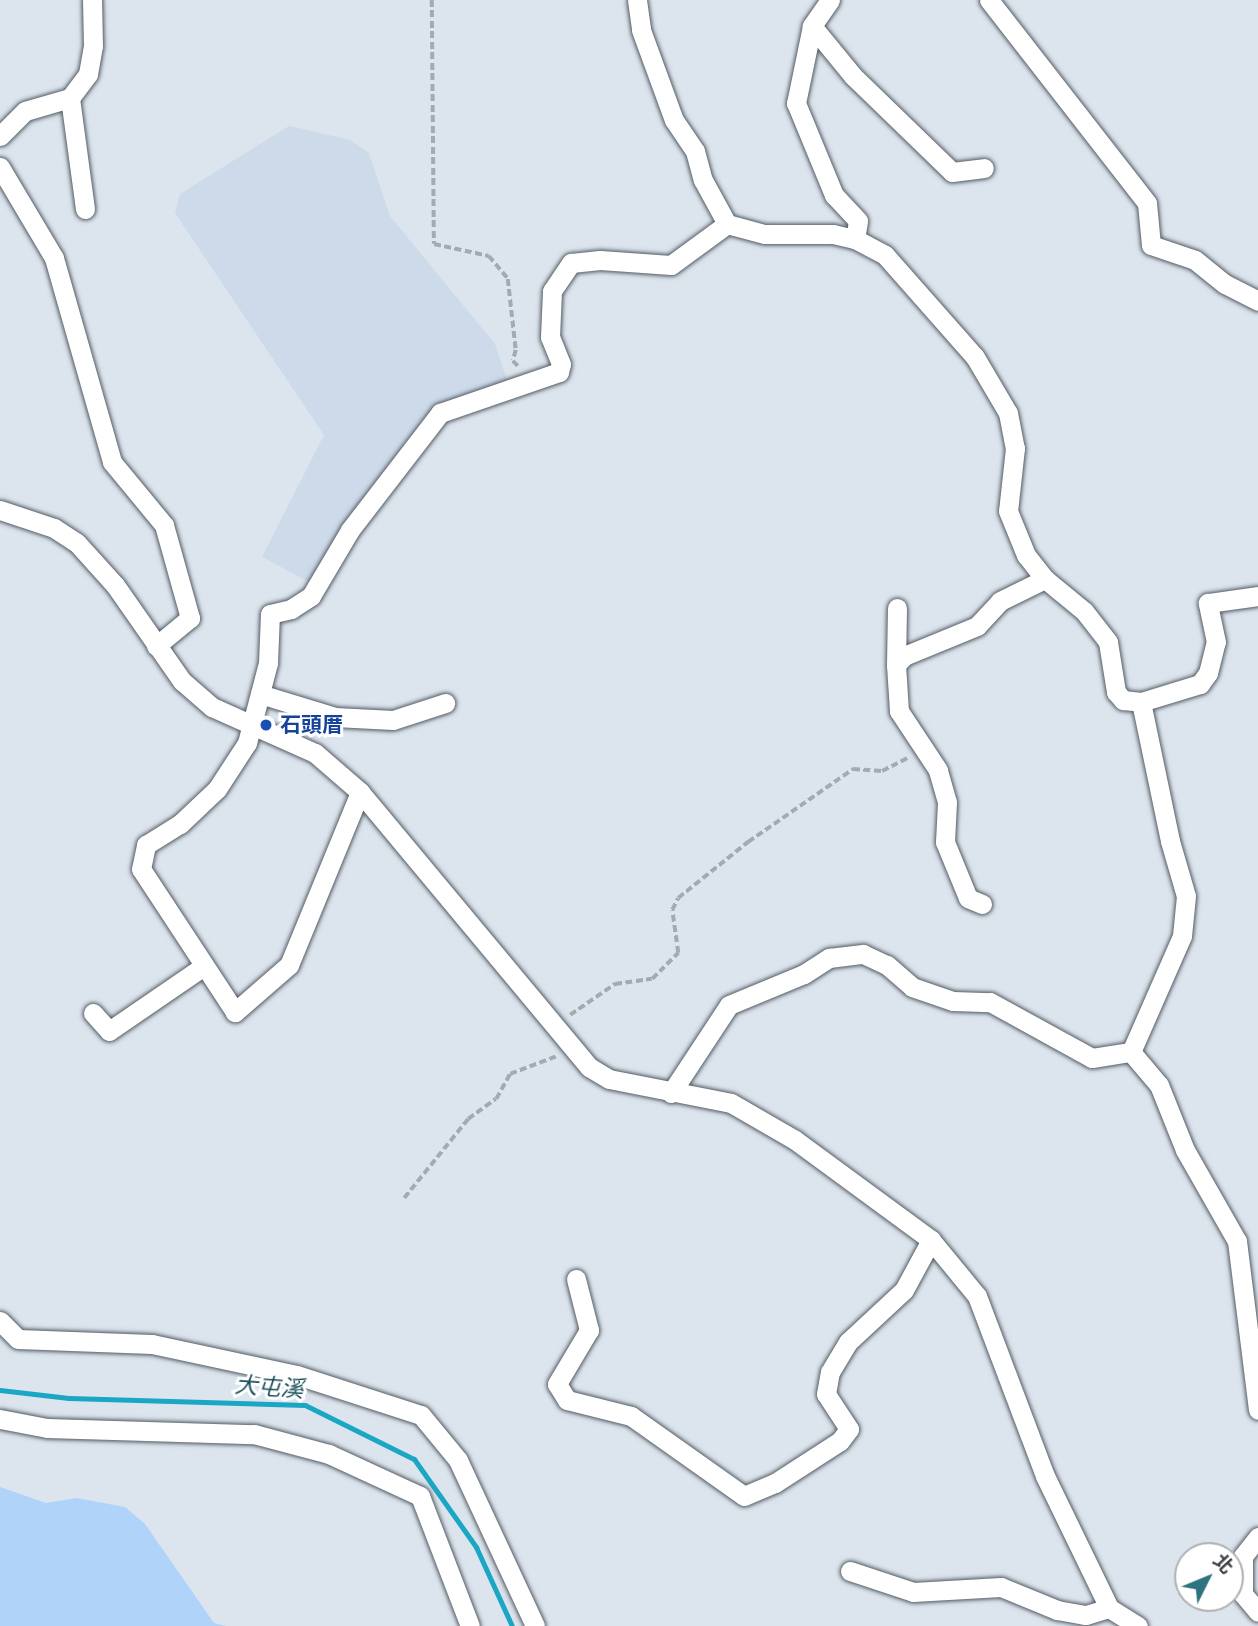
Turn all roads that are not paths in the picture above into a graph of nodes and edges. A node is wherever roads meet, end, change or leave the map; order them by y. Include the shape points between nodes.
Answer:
1 (636, 0) edge
2 (830, 0) edge
3 (989, 0) edge
4 (98, 2) edge
5 (812, 26) junction
6 (70, 98) junction
7 (0, 136) edge
8 (0, 167) edge
9 (984, 168) dead end
10 (85, 209) dead end
11 (727, 224) junction
12 (855, 239) junction
13 (1258, 301) edge
14 (0, 510) edge
15 (1045, 579) junction
16 (1258, 596) edge
17 (897, 608) dead end
18 (156, 646) junction
19 (896, 665) junction
20 (260, 694) junction
21 (1141, 702) junction
22 (445, 703) dead end
23 (251, 727) junction
24 (360, 792) junction
25 (982, 904) dead end
26 (205, 966) junction
27 (93, 1013) dead end
28 (1131, 1052) junction
29 (671, 1093) junction
30 (931, 1240) junction
31 (576, 1279) dead end
32 (0, 1321) edge
33 (1258, 1410) edge
34 (0, 1419) edge
35 (1258, 1537) edge
36 (850, 1571) dead end
37 (1109, 1608) junction
38 (1258, 1612) edge
39 (470, 1626) edge
40 (535, 1626) edge
41 (1138, 1626) edge

1 - 11 street via 641,30 674,120 695,151 703,180
2 - 5 street
3 - 13 street via 1147,204 1151,245 1195,260 1225,284
4 - 6 street via 88,74
5 - 9 street via 853,76 952,172
5 - 12 street via 796,103 834,195 858,221
6 - 7 street via 25,111
6 - 10 street
8 - 18 street via 54,258 112,461 163,525 190,618
11 - 12 street via 765,234 833,234
11 - 20 street via 671,265 600,260 571,263 552,291 550,337 561,364 559,372 440,413 424,429 350,530 311,596 291,609 270,614 268,663
12 - 15 street via 885,255 975,357 1008,413 1014,448 1008,511 1026,555
14 - 18 street via 54,528 77,543 115,586
15 - 19 street via 1000,601 977,626 904,656
15 - 21 street via 1084,611 1108,642 1116,692 1123,700
16 - 21 street via 1208,603 1216,642 1208,673 1200,684
17 - 19 street
18 - 23 street via 182,681 212,707
19 - 25 street via 900,711 937,770 947,802 945,842 968,898
20 - 22 street via 335,718 393,720
20 - 23 street
21 - 28 street via 1186,914 1182,936
23 - 24 street via 315,753
23 - 26 street via 247,743 218,789 180,824 146,845 141,869
24 - 26 street via 289,965 235,1012
24 - 29 street via 571,1049 608,1079
26 - 27 street via 109,1031
28 - 29 street via 1092,1058 990,1002 953,1001 912,987 887,965 863,954 829,958 804,974 729,1005 697,1047
28 - 33 street via 1159,1085 1185,1150 1237,1241
29 - 30 street via 731,1103 794,1140
30 - 31 street via 904,1290 848,1342 830,1372 826,1394 849,1429 845,1435 775,1483 744,1496 631,1416 567,1400 557,1384 589,1331
30 - 37 street via 976,1296 1045,1475
32 - 40 street via 18,1339 152,1344 297,1375 421,1415 458,1460
34 - 39 street via 47,1428 254,1434 329,1454 420,1496
35 - 38 street via 1243,1556 1243,1594
36 - 37 street via 913,1592 1001,1587 1057,1610 1086,1615
37 - 41 street

